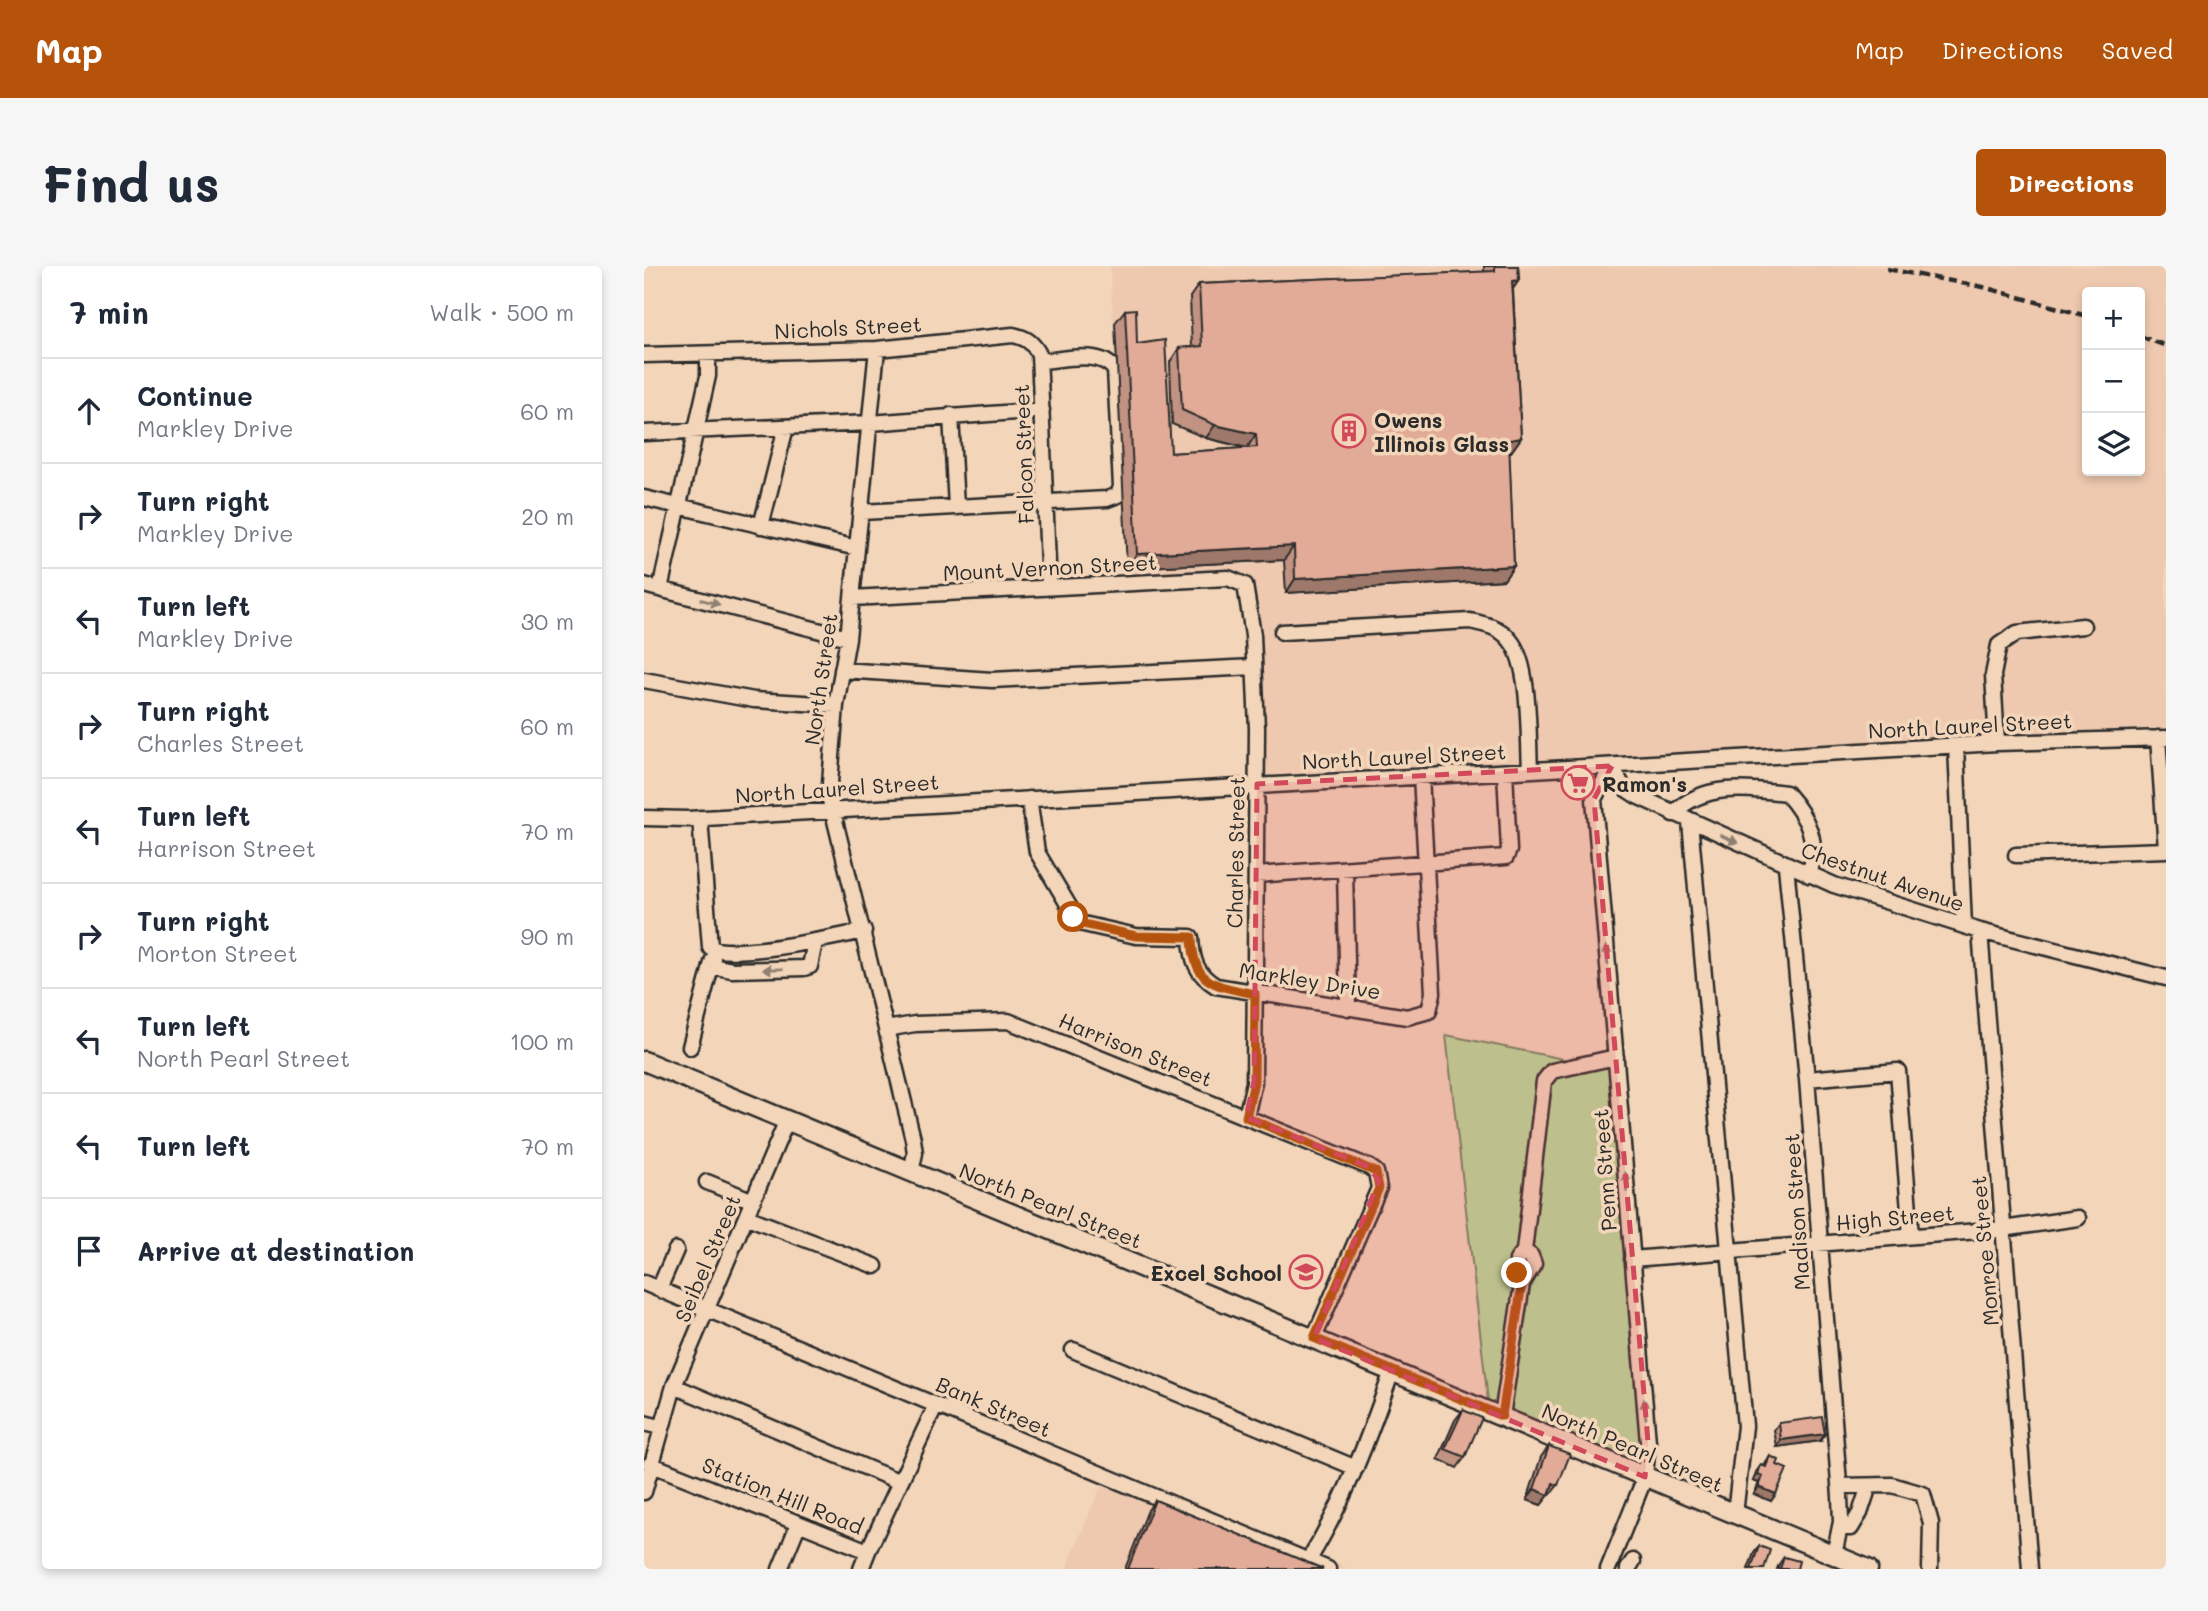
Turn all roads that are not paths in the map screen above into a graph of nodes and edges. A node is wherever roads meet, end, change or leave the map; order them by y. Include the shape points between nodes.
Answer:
1 (877, 349) junction
2 (644, 355) edge
3 (708, 355) junction
4 (1040, 361) junction
5 (1042, 410) junction
6 (951, 415) junction
7 (870, 423) junction
8 (786, 427) junction
9 (696, 431) junction
10 (644, 433) edge
11 (644, 498) edge
12 (1046, 502) junction
13 (679, 506) junction
14 (956, 507) junction
15 (861, 512) junction
16 (761, 526) junction
17 (857, 548) junction
18 (644, 585) edge
19 (1049, 587) junction
20 (1246, 588) joint
21 (660, 589) junction
22 (852, 598) junction
23 (2083, 626) dead end
24 (1282, 632) dead end
25 (848, 638) junction
26 (1254, 667) junction
27 (842, 670) junction
28 (644, 680) edge
29 (836, 705) junction
30 (2162, 738) edge
31 (1997, 743) junction
32 (1956, 746) junction
33 (1612, 766) junction
34 (1530, 770) junction
35 (1505, 772) junction
36 (1422, 776) junction
37 (1256, 785) junction
38 (1029, 799) junction
39 (834, 810) junction
40 (1673, 814) junction
41 (644, 817) edge
42 (700, 818) junction
43 (1690, 822) junction
44 (2166, 850) edge
45 (2016, 855) dead end
46 (1426, 865) junction
47 (1786, 866) junction
48 (1345, 870) junction
49 (1256, 875) junction
50 (1808, 875) junction
51 (1964, 926) junction
52 (863, 931) junction
53 (1980, 931) junction
54 (815, 942) junction
55 (715, 951) junction
56 (711, 965) junction
57 (2166, 978) edge
58 (1255, 994) junction
59 (1348, 1008) junction
60 (886, 1029) junction
61 (690, 1047) dead end
62 (1616, 1057) junction
63 (644, 1061) edge
64 (1807, 1079) junction
65 (1246, 1117) junction
66 (787, 1121) junction
67 (911, 1172) junction
68 (707, 1182) dead end
69 (754, 1201) junction
70 (747, 1217) junction
71 (2078, 1218) dead end
72 (2003, 1228) junction
73 (1911, 1236) junction
74 (1819, 1244) junction
75 (676, 1250) dead end
76 (1731, 1250) junction
77 (1632, 1259) junction
78 (875, 1266) dead end
79 (644, 1283) edge
80 (659, 1289) junction
81 (708, 1310) junction
82 (1314, 1338) junction
83 (1073, 1350) dead end
84 (1392, 1371) junction
85 (674, 1386) junction
86 (936, 1405) junction
87 (1502, 1416) junction
88 (644, 1423) edge
89 (660, 1427) junction
90 (650, 1464) junction
91 (1356, 1468) junction
92 (1645, 1477) junction
93 (900, 1482) junction
94 (1839, 1486) junction
95 (1869, 1486) junction
96 (644, 1492) edge
97 (1735, 1514) junction
98 (798, 1525) junction
99 (1840, 1528) junction
100 (867, 1551) junction
101 (1834, 1555) junction
102 (1308, 1561) junction
103 (780, 1569) edge
104 (861, 1569) edge
105 (1328, 1569) edge
106 (1608, 1569) edge
107 (1868, 1569) edge
108 (1930, 1569) edge
109 (2030, 1569) edge

1 - 3 street, Nichols Street
1 - 4 street, Nichols Street via 1013,335 1033,343
1 - 7 street, North Street
2 - 3 street, Nichols Street
3 - 9 street
4 - 5 street, Falcon Street
4 - 12 street via 1098,358 1108,360 1115,370 1121,487 1118,495 1107,499
5 - 6 street
5 - 12 street, Falcon Street
6 - 7 street
6 - 14 street
7 - 8 street
7 - 15 street, North Street
8 - 9 street
8 - 16 street
9 - 10 street
9 - 13 street
11 - 13 street
12 - 14 street
12 - 19 street, Falcon Street
13 - 16 street
13 - 21 street
14 - 15 street
15 - 17 street, North Street
16 - 17 street
17 - 22 street, North Street
18 - 21 street
19 - 20 street, Mount Vernon Street via 1228,578
19 - 22 street, Mount Vernon Street
20 - 26 street, Charles Street
21 -> 25 street
22 - 25 street, North Street
23 - 31 street via 2017,633 1999,645 1993,675
24 - 34 street via 1470,621 1491,626 1510,639 1519,659
25 - 27 street, North Street
26 - 27 street via 992,680
26 - 37 street, Charles Street
27 - 29 street, North Street
28 - 29 street via 754,700
29 - 39 street, North Street via 829,796
30 - 31 street, North Laurel Street
30 - 44 street
31 - 32 street, North Laurel Street
32 - 33 street, North Laurel Street
32 - 51 street
33 - 34 street, North Laurel Street
33 - 40 street, Chestnut Avenue via 1623,787
62 -> 33 street, Penn Street via 1594,799
34 - 35 street, North Laurel Street
35 - 36 street, North Laurel Street
35 - 46 street via 1506,857
36 - 37 street, North Laurel Street
36 - 46 street, Markley Drive
37 - 38 street, North Laurel Street
37 - 49 street, Charles Street
38 - 39 street, North Laurel Street
38 - 58 street, Markley Drive via 1037,852 1079,923 1136,936 1192,937 1195,967 1205,979 1216,986
39 - 42 street, North Laurel Street
39 - 52 street, North Street
40 - 43 street, Chestnut Avenue
40 - 50 street via 1687,799 1710,792 1747,788 1786,793 1804,814 1811,836 1815,857
41 - 42 street, North Laurel Street
42 - 55 street via 708,935
43 -> 47 street, Chestnut Avenue
43 - 76 street
44 - 45 street
46 - 48 street
46 - 59 street, Markley Drive via 1433,993 1429,1011 1407,1017
47 - 50 street, Chestnut Avenue
47 - 64 street, Madison Street
48 - 49 street
48 - 59 street
49 - 58 street, Charles Street
50 - 51 street, Chestnut Avenue
51 - 53 street, Chestnut Avenue
52 - 54 street
52 - 60 street, North Street
53 - 57 street, Chestnut Avenue
53 - 72 street, Monroe Street
54 - 55 street
54 -> 56 street via 810,965 804,968 732,970
55 - 56 street
56 - 61 street
58 - 59 street, Markley Drive
58 - 65 street, Charles Street via 1254,1082
60 - 65 street, Harrison Street via 1008,1021
60 - 67 street, North Street via 914,1139
77 -> 62 street, Penn Street
62 - 87 street via 1552,1071 1544,1081 1524,1251 1534,1264 1522,1283
63 - 66 main road, North Pearl Street
64 - 73 street via 1898,1072
64 - 74 street, Madison Street
65 - 82 street, Harrison Street via 1376,1172 1379,1188
66 - 67 main road, North Pearl Street
66 - 69 street, Seibel Street
67 - 82 main road, North Pearl Street
68 - 69 street
69 - 70 street, Seibel Street
70 - 78 street
70 - 81 street, Seibel Street
71 - 72 street, High Street
72 - 73 street, High Street
72 - 109 street, Monroe Street
73 - 74 street, High Street
74 - 76 street, High Street
74 - 94 street, Madison Street
75 - 80 street
76 - 77 street, High Street
76 - 97 street via 1745,1426
92 -> 77 street, Penn Street via 1648,1442
79 - 80 street, Bank Street
80 - 81 street, Bank Street
81 - 85 street, Seibel Street
81 - 86 street, Bank Street
82 - 84 main road, North Pearl Street
83 - 91 street
84 - 87 main road, North Pearl Street
84 - 91 street
85 - 89 street, Seibel Street
85 - 93 street
86 - 93 street, Station Hill Road
86 - 102 street, Bank Street
87 - 92 main road, North Pearl Street
88 - 89 street
89 - 90 street, Seibel Street
90 - 96 street, Seibel Street
90 - 98 street, Station Hill Road
91 - 102 street
92 - 97 main road, North Pearl Street
92 - 106 street, Penn Street
93 - 100 street, Station Hill Road
94 - 95 street
94 - 99 street, Madison Street
95 - 99 street via 1851,1528
95 - 108 street via 1892,1485 1923,1494 1931,1523
97 - 101 main road, North Pearl Street
98 - 100 street, Station Hill Road
98 - 103 street
99 - 101 street, Madison Street
100 - 104 street
101 - 107 main road, North Pearl Street
102 - 105 street, Bank Street

